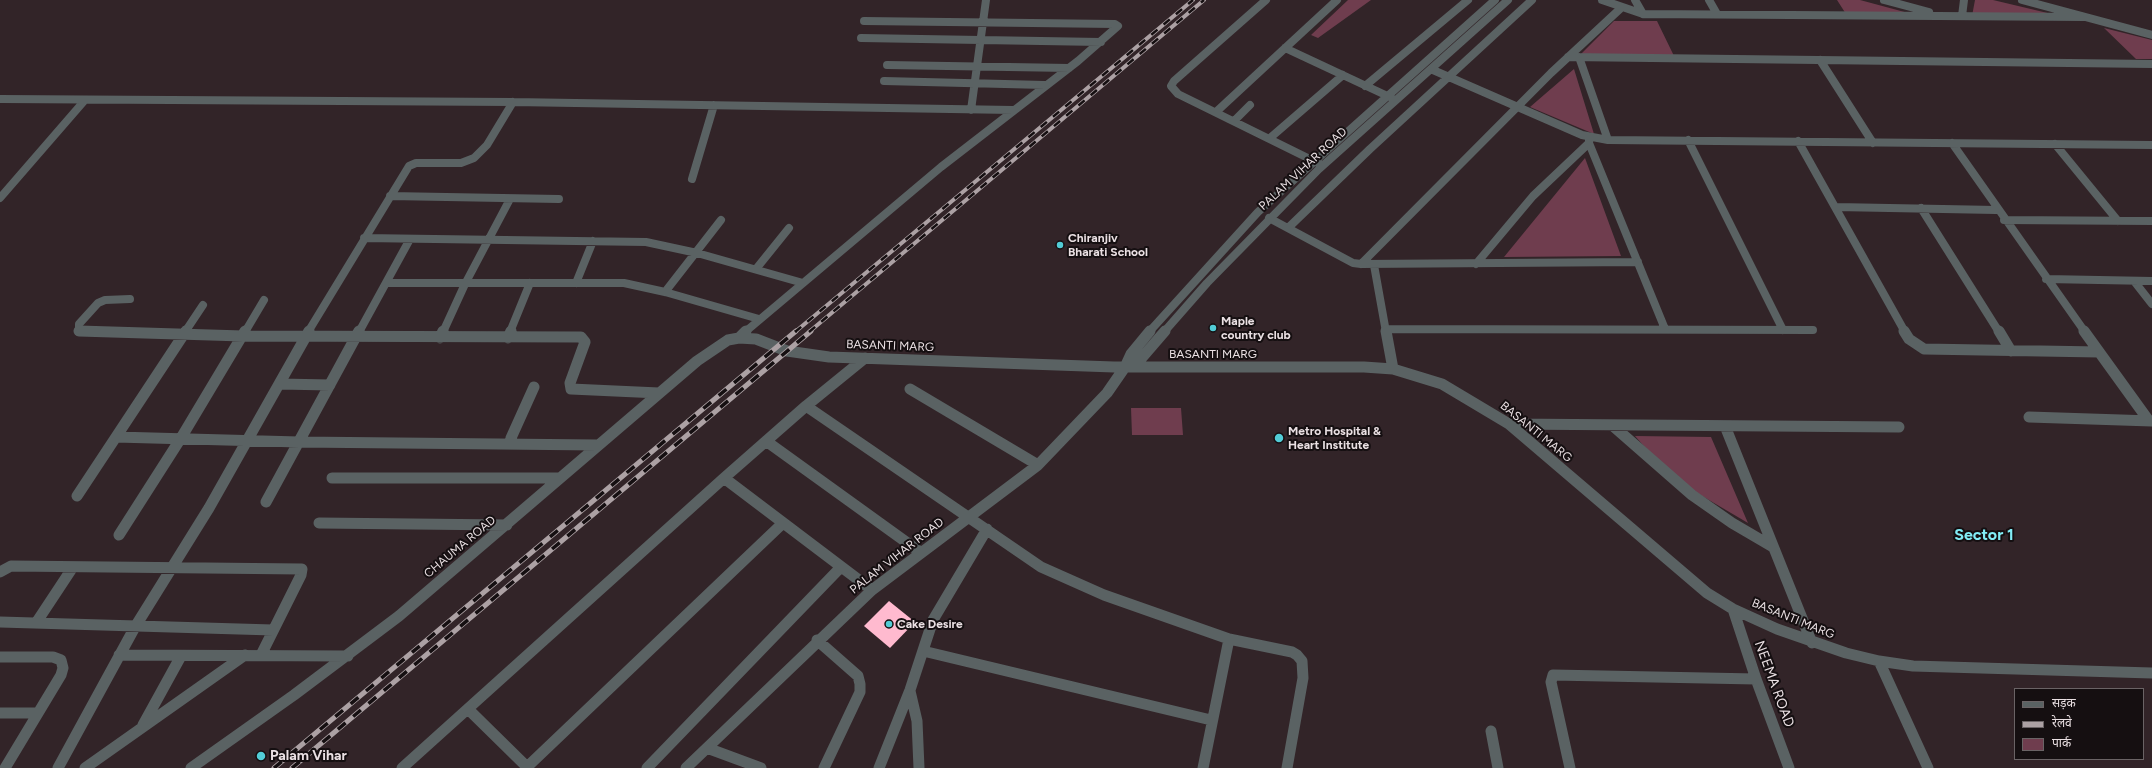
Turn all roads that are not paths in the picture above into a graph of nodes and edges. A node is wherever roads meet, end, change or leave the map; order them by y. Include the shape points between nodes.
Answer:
1 (986, 0) edge
2 (1266, 0) edge
3 (1337, 0) edge
4 (1468, 0) edge
5 (1495, 0) edge
6 (1508, 0) edge
7 (1532, 0) edge
8 (1602, 0) edge
9 (1635, 0) edge
10 (1710, 0) edge
11 (1884, 0) edge
12 (1964, 0) edge
13 (2022, 0) edge
14 (1621, 8) junction
15 (1643, 14) junction
16 (1718, 14) junction
17 (1942, 16) junction
18 (1962, 16) junction
19 (2086, 17) junction
20 (864, 21) dead end
21 (984, 22) junction
22 (2152, 35) edge
23 (861, 38) dead end
24 (981, 40) junction
25 (1101, 42) junction
26 (1285, 48) junction
27 (1568, 57) junction
28 (1579, 58) junction
29 (1820, 60) junction
30 (2152, 64) edge
31 (887, 65) dead end
32 (977, 66) junction
33 (1068, 68) junction
34 (1432, 70) junction
35 (1343, 76) junction
36 (1449, 77) junction
37 (884, 81) dead end
38 (975, 82) junction
39 (1045, 85) junction
40 (1365, 86) junction
41 (1388, 97) junction
42 (0, 99) edge
43 (85, 100) junction
44 (1397, 101) junction
45 (513, 102) junction
46 (714, 105) junction
47 (1250, 105) dead end
48 (1516, 108) junction
49 (971, 110) junction
50 (1013, 110) junction
51 (1216, 112) junction
52 (1234, 120) junction
53 (1270, 138) junction
54 (1589, 140) junction
55 (1608, 140) junction
56 (1688, 140) junction
57 (1798, 141) junction
58 (1873, 143) junction
59 (1952, 143) junction
60 (2055, 144) junction
61 (2152, 145) edge
62 (1314, 162) junction
63 (1323, 166) junction
64 (692, 180) dead end
65 (1, 195) edge
66 (390, 196) junction
67 (510, 199) junction
68 (558, 200) dead end
69 (1836, 207) junction
70 (1921, 208) junction
71 (1996, 210) junction
72 (1269, 218) junction
73 (721, 220) dead end
74 (2004, 220) junction
75 (2118, 221) junction
76 (2152, 221) edge
77 (789, 228) dead end
78 (1288, 228) junction
79 (364, 238) junction
80 (410, 239) junction
81 (486, 241) junction
82 (593, 241) junction
83 (698, 253) junction
84 (1638, 262) junction
85 (1361, 264) junction
86 (1374, 264) junction
87 (1476, 264) junction
88 (756, 269) junction
89 (2046, 279) junction
90 (2134, 281) junction
91 (2152, 281) edge
92 (387, 283) junction
93 (530, 283) junction
94 (576, 283) junction
95 (803, 283) junction
96 (465, 284) junction
97 (665, 292) junction
98 (130, 299) dead end
99 (264, 300) dead end
100 (2152, 304) edge
101 (203, 306) dead end
102 (759, 319) junction
103 (1385, 329) junction
104 (1665, 329) junction
105 (1783, 330) junction
106 (1813, 330) dead end
107 (184, 335) junction
108 (243, 336) junction
109 (306, 336) junction
110 (356, 337) junction
111 (440, 338) junction
112 (508, 338) junction
113 (739, 338) junction
114 (2011, 352) junction
115 (2099, 352) junction
116 (865, 358) junction
117 (1125, 367) junction
118 (1392, 369) junction
119 (280, 384) junction
120 (330, 385) junction
121 (534, 387) dead end
122 (910, 389) dead end
123 (659, 393) junction
124 (806, 406) junction
125 (2029, 417) dead end
126 (2151, 421) edge
127 (1509, 424) junction
128 (1612, 425) junction
129 (1725, 426) junction
130 (1900, 427) dead end
131 (116, 437) junction
132 (181, 438) junction
133 (504, 439) junction
134 (528, 439) dead end
135 (766, 440) junction
136 (247, 441) junction
137 (299, 442) junction
138 (598, 445) junction
139 (1038, 465) junction
140 (332, 478) dead end
141 (560, 478) junction
142 (724, 478) junction
143 (77, 496) dead end
144 (266, 502) dead end
145 (970, 517) junction
146 (783, 523) junction
147 (319, 524) dead end
148 (507, 525) junction
149 (987, 529) junction
150 (119, 535) dead end
151 (1773, 547) junction
152 (920, 552) junction
153 (73, 567) junction
154 (841, 567) junction
155 (171, 568) junction
156 (0, 572) edge
157 (872, 590) junction
158 (1733, 609) junction
159 (0, 622) edge
160 (36, 624) junction
161 (135, 627) junction
162 (273, 630) junction
163 (1229, 639) junction
164 (817, 640) junction
165 (1812, 643) junction
166 (923, 651) junction
167 (261, 654) junction
168 (119, 655) junction
169 (245, 655) junction
170 (0, 656) edge
171 (181, 656) junction
172 (348, 656) junction
173 (1879, 661) junction
174 (2152, 673) edge
175 (1756, 679) junction
176 (910, 690) junction
177 (468, 710) junction
178 (0, 713) edge
179 (38, 713) junction
180 (1212, 720) junction
181 (141, 729) junction
182 (1491, 731) dead end
183 (707, 748) junction
184 (5, 768) edge
185 (58, 768) edge
186 (85, 768) edge
187 (191, 768) edge
188 (402, 768) edge
189 (527, 768) edge
190 (647, 768) edge
191 (686, 768) edge
192 (761, 768) edge
193 (824, 768) edge
194 (880, 768) edge
195 (919, 768) edge
196 (1203, 768) edge
197 (1287, 768) edge
198 (1498, 768) edge
199 (1570, 768) edge
200 (1789, 768) edge
201 (1928, 768) edge

1 - 21 street
2 - 51 street via 1172,83 1174,91
3 - 26 street
4 - 40 street
5 - 41 street, PALAM VIHAR ROAD
6 - 34 street, PALAM VIHAR ROAD
7 - 36 street
8 - 14 street
9 - 15 street
10 - 16 street
11 - 17 street
12 - 18 street
13 - 19 street
14 - 15 street
14 - 27 street
15 - 16 street
16 - 17 street
17 - 18 street
18 - 19 street
19 - 22 street
20 - 21 street
21 - 24 street
21 - 25 street via 1118,25
23 - 24 street
24 - 25 street
24 - 32 street
25 - 33 street
26 - 35 street
26 - 51 street
27 - 28 street
27 - 48 street
28 - 29 street
28 - 55 street
29 - 30 street
29 - 58 street
31 - 32 street
32 - 33 street
32 - 38 street
33 - 39 street
34 - 36 street
34 - 44 street, PALAM VIHAR ROAD
35 - 40 street
35 - 53 street
36 - 48 street
36 - 78 street
37 - 38 street
38 - 39 street
38 - 49 street
39 - 50 street
40 - 41 street
41 - 44 street
41 - 62 street, PALAM VIHAR ROAD
42 - 43 street
43 - 45 street
43 - 65 street
44 - 63 street, PALAM VIHAR ROAD
45 - 46 street
45 - 66 street via 487,145 474,158 461,163 412,164
46 - 49 street
46 - 64 street
47 - 52 street
48 - 54 street
48 - 85 street
49 - 50 street
50 - 95 street
51 - 52 street
52 - 53 street
53 - 62 street
54 - 55 street
54 - 84 street
54 - 87 street via 1533,196
55 - 56 street
56 - 57 street
56 - 105 street
57 - 58 street
57 - 69 street
58 - 59 street
59 - 60 street
59 - 71 street
60 - 61 street
60 - 75 street
62 - 63 street
62 - 117 street, PALAM VIHAR ROAD via 1258,212 1208,265 1130,354
63 - 72 street, PALAM VIHAR ROAD
66 - 67 street
66 - 79 street
67 - 68 street
67 - 81 street
69 - 70 street
69 - 114 street via 1912,343 1924,349
70 - 71 street
70 - 114 street
71 - 74 street
72 - 78 street
72 - 117 street, PALAM VIHAR ROAD via 1207,283 1140,360
73 - 83 street
74 - 75 street
74 - 89 street
75 - 76 street
77 - 88 street
78 - 85 street via 1353,263
79 - 80 street
79 - 109 street
80 - 81 street
80 - 92 street
81 - 82 street
81 - 96 street
82 - 83 street via 653,243
82 - 94 street
83 - 88 street
83 - 97 street
84 - 87 street
84 - 104 street
85 - 86 street
86 - 87 street
86 - 103 street
88 - 95 street
89 - 90 street
89 - 115 street
90 - 91 street
90 - 100 street
92 - 96 street
92 - 110 street
93 - 94 street
93 - 96 street
93 - 112 street
94 - 97 street via 624,283
95 - 102 street
96 - 111 street
97 - 102 street
98 - 107 street via 105,300 98,303 79,324 79,332
99 - 108 street
101 - 107 street
102 - 113 street
103 - 104 street
103 - 118 street
104 - 105 street
105 - 106 street
107 - 108 street
107 - 131 street
108 - 109 street
108 - 132 street
109 - 110 street
109 - 119 street
110 - 111 street
110 - 120 street
111 - 112 street
112 - 123 street via 584,339 570,383 571,389 575,391
113 - 116 street, BASANTI MARG via 756,339 787,351 809,355
113 - 123 street, CHAUMA ROAD via 728,340 711,351
114 - 115 street
115 - 126 street
116 - 117 street, BASANTI MARG
116 - 124 street
117 - 118 street, BASANTI MARG
117 - 139 street, PALAM VIHAR ROAD via 1093,408
118 - 127 street, BASANTI MARG via 1442,384
119 - 120 street
119 - 136 street
120 - 137 street
121 - 133 street
122 - 139 street
123 - 138 street, CHAUMA ROAD
124 - 135 street
124 - 145 street
125 - 126 street
127 - 128 street
127 - 158 street, BASANTI MARG via 1707,593
128 - 129 street
128 - 151 street via 1692,494 1732,523
129 - 130 street
129 - 151 street
131 - 132 street
131 - 143 street
132 - 136 street
132 - 150 street
133 - 134 street
133 - 137 street
133 - 138 street
135 - 142 street
135 - 152 street
136 - 137 street
136 - 155 street
137 - 144 street
138 - 141 street, CHAUMA ROAD
139 - 145 street, PALAM VIHAR ROAD
140 - 141 street
141 - 148 street, CHAUMA ROAD
142 - 146 street
142 - 177 street
145 - 149 street
145 - 152 street, PALAM VIHAR ROAD
146 - 154 street
146 - 189 street
147 - 148 street
148 - 172 street, CHAUMA ROAD
149 - 163 street via 1041,567 1070,582
149 - 166 street via 933,620
151 - 165 street
152 - 157 street, PALAM VIHAR ROAD
153 - 155 street
153 - 156 street via 11,566
153 - 160 street
154 - 157 street
154 - 190 street
155 - 161 street
155 - 162 street via 303,570
157 - 164 street, PALAM VIHAR ROAD
158 - 165 street, BASANTI MARG
158 - 175 street, NEEMA ROAD
159 - 160 street
160 - 161 street
161 - 162 street
161 - 168 street
162 - 167 street
163 - 180 street
163 - 197 street via 1292,652 1302,661 1303,678
164 - 183 street, PALAM VIHAR ROAD
164 - 193 street via 858,676 860,684 860,692
165 - 173 street, BASANTI MARG
166 - 176 street
166 - 180 street
167 - 169 street
167 - 172 street
168 - 171 street
168 - 185 street
169 - 171 street
169 - 181 street
170 - 179 street via 53,657 61,660 61,675
171 - 181 street
172 - 187 street, CHAUMA ROAD
173 - 174 street, BASANTI MARG via 1912,666
173 - 201 street
175 - 199 street via 1553,675 1550,682
175 - 200 street, NEEMA ROAD
176 - 194 street
176 - 195 street via 916,721
177 - 188 street
177 - 189 street
178 - 179 street
179 - 184 street
180 - 196 street
181 - 186 street
182 - 198 street
183 - 191 street, PALAM VIHAR ROAD
183 - 192 street

